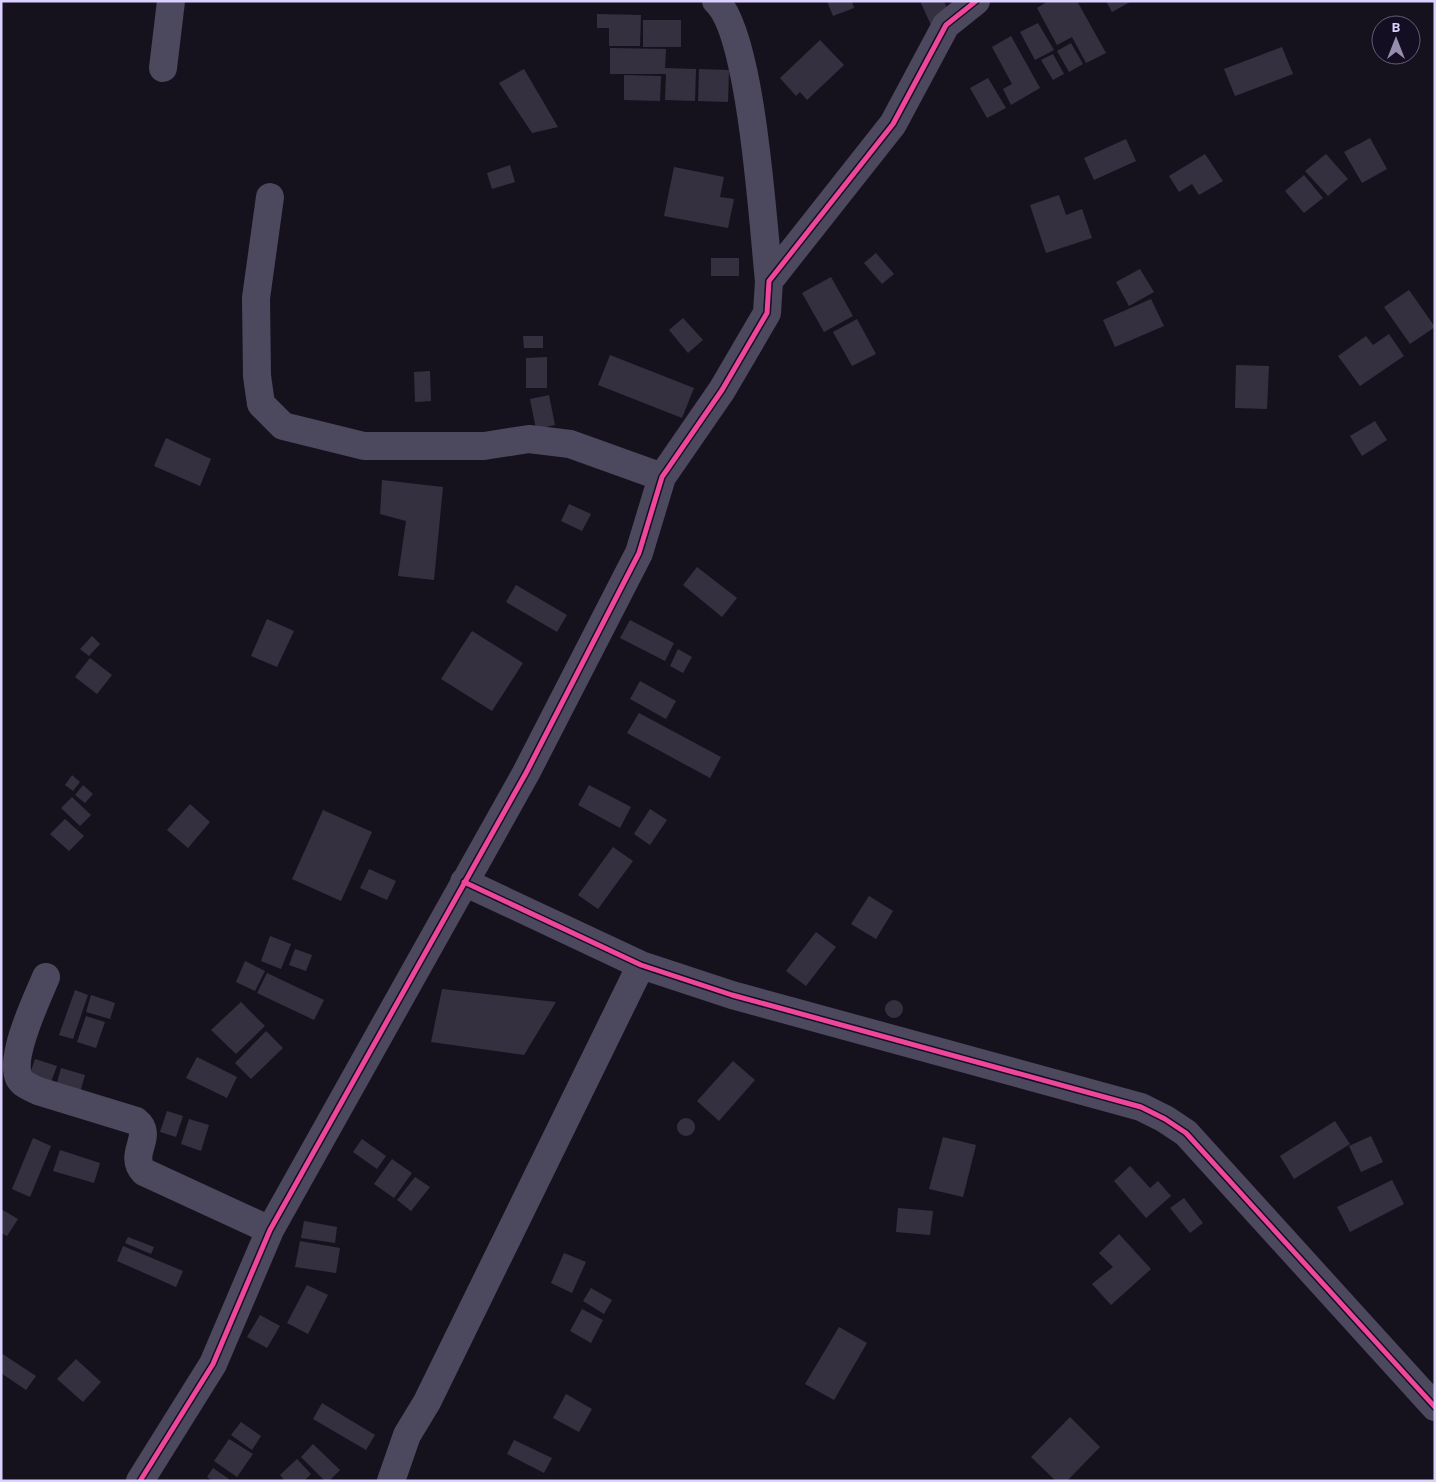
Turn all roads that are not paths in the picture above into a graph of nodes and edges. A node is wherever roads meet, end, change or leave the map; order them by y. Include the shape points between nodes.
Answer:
1 (171, 1) edge
2 (716, 1) edge
3 (976, 1) edge
4 (163, 68) dead end
5 (270, 197) dead end
6 (769, 281) junction
7 (662, 477) junction
8 (464, 882) junction
9 (642, 965) junction
10 (46, 977) dead end
11 (270, 1230) junction
12 (1435, 1407) edge
13 (140, 1481) edge
14 (391, 1481) edge

1 - 4 street
2 - 6 street via 722,6 732,28 742,64
3 - 6 street via 946,25 893,124
5 - 7 street via 256,298 257,376 261,404 283,426 364,446 484,446 529,440 570,444
6 - 7 street via 767,313 722,390
7 - 8 street via 639,553 526,773
8 - 9 street
8 - 11 street
9 - 12 street via 732,995 1141,1107 1166,1119 1186,1133
9 - 14 street via 427,1402 407,1435
10 - 11 street via 18,1050 18,1076 23,1084 136,1121 144,1133 138,1166 144,1172
11 - 13 street via 213,1364

